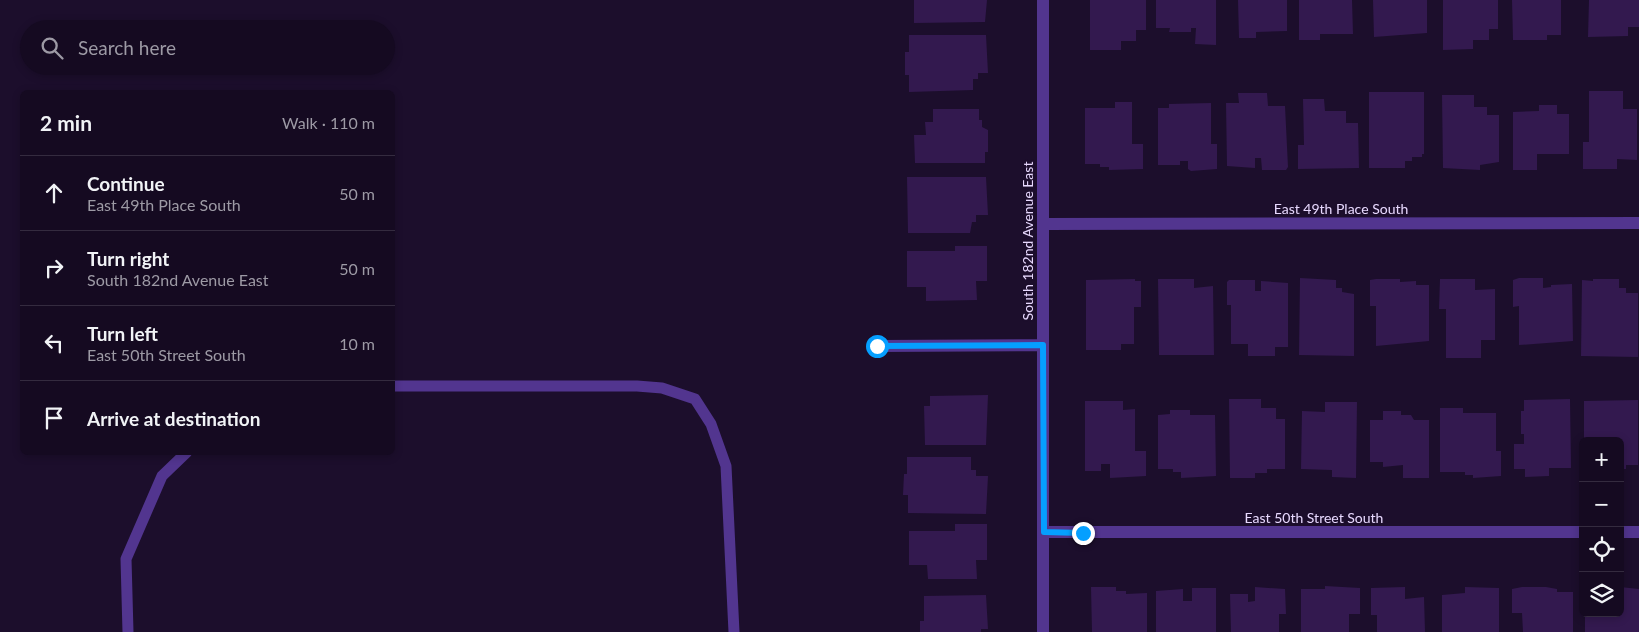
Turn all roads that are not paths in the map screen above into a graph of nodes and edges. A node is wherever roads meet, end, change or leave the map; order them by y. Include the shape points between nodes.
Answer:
1 (1043, 0) edge
2 (1639, 223) edge
3 (1043, 224) junction
4 (1043, 345) junction
5 (877, 346) dead end
6 (395, 386) edge
7 (184, 455) edge
8 (1044, 532) junction
9 (1579, 532) edge
10 (1624, 532) edge
11 (1639, 532) edge
12 (128, 632) edge
13 (734, 632) edge
14 (1043, 632) edge

1 - 3 street, South 182nd Avenue East
2 - 3 street, East 49th Place South
3 - 4 street, South 182nd Avenue East
4 - 5 street
4 - 8 street, South 182nd Avenue East
6 - 13 lane via 637,386 662,388 695,399 712,424 726,466
7 - 12 lane via 162,476 126,559
8 - 9 street, East 50th Street South
8 - 14 street, South 182nd Avenue East
10 - 11 street

